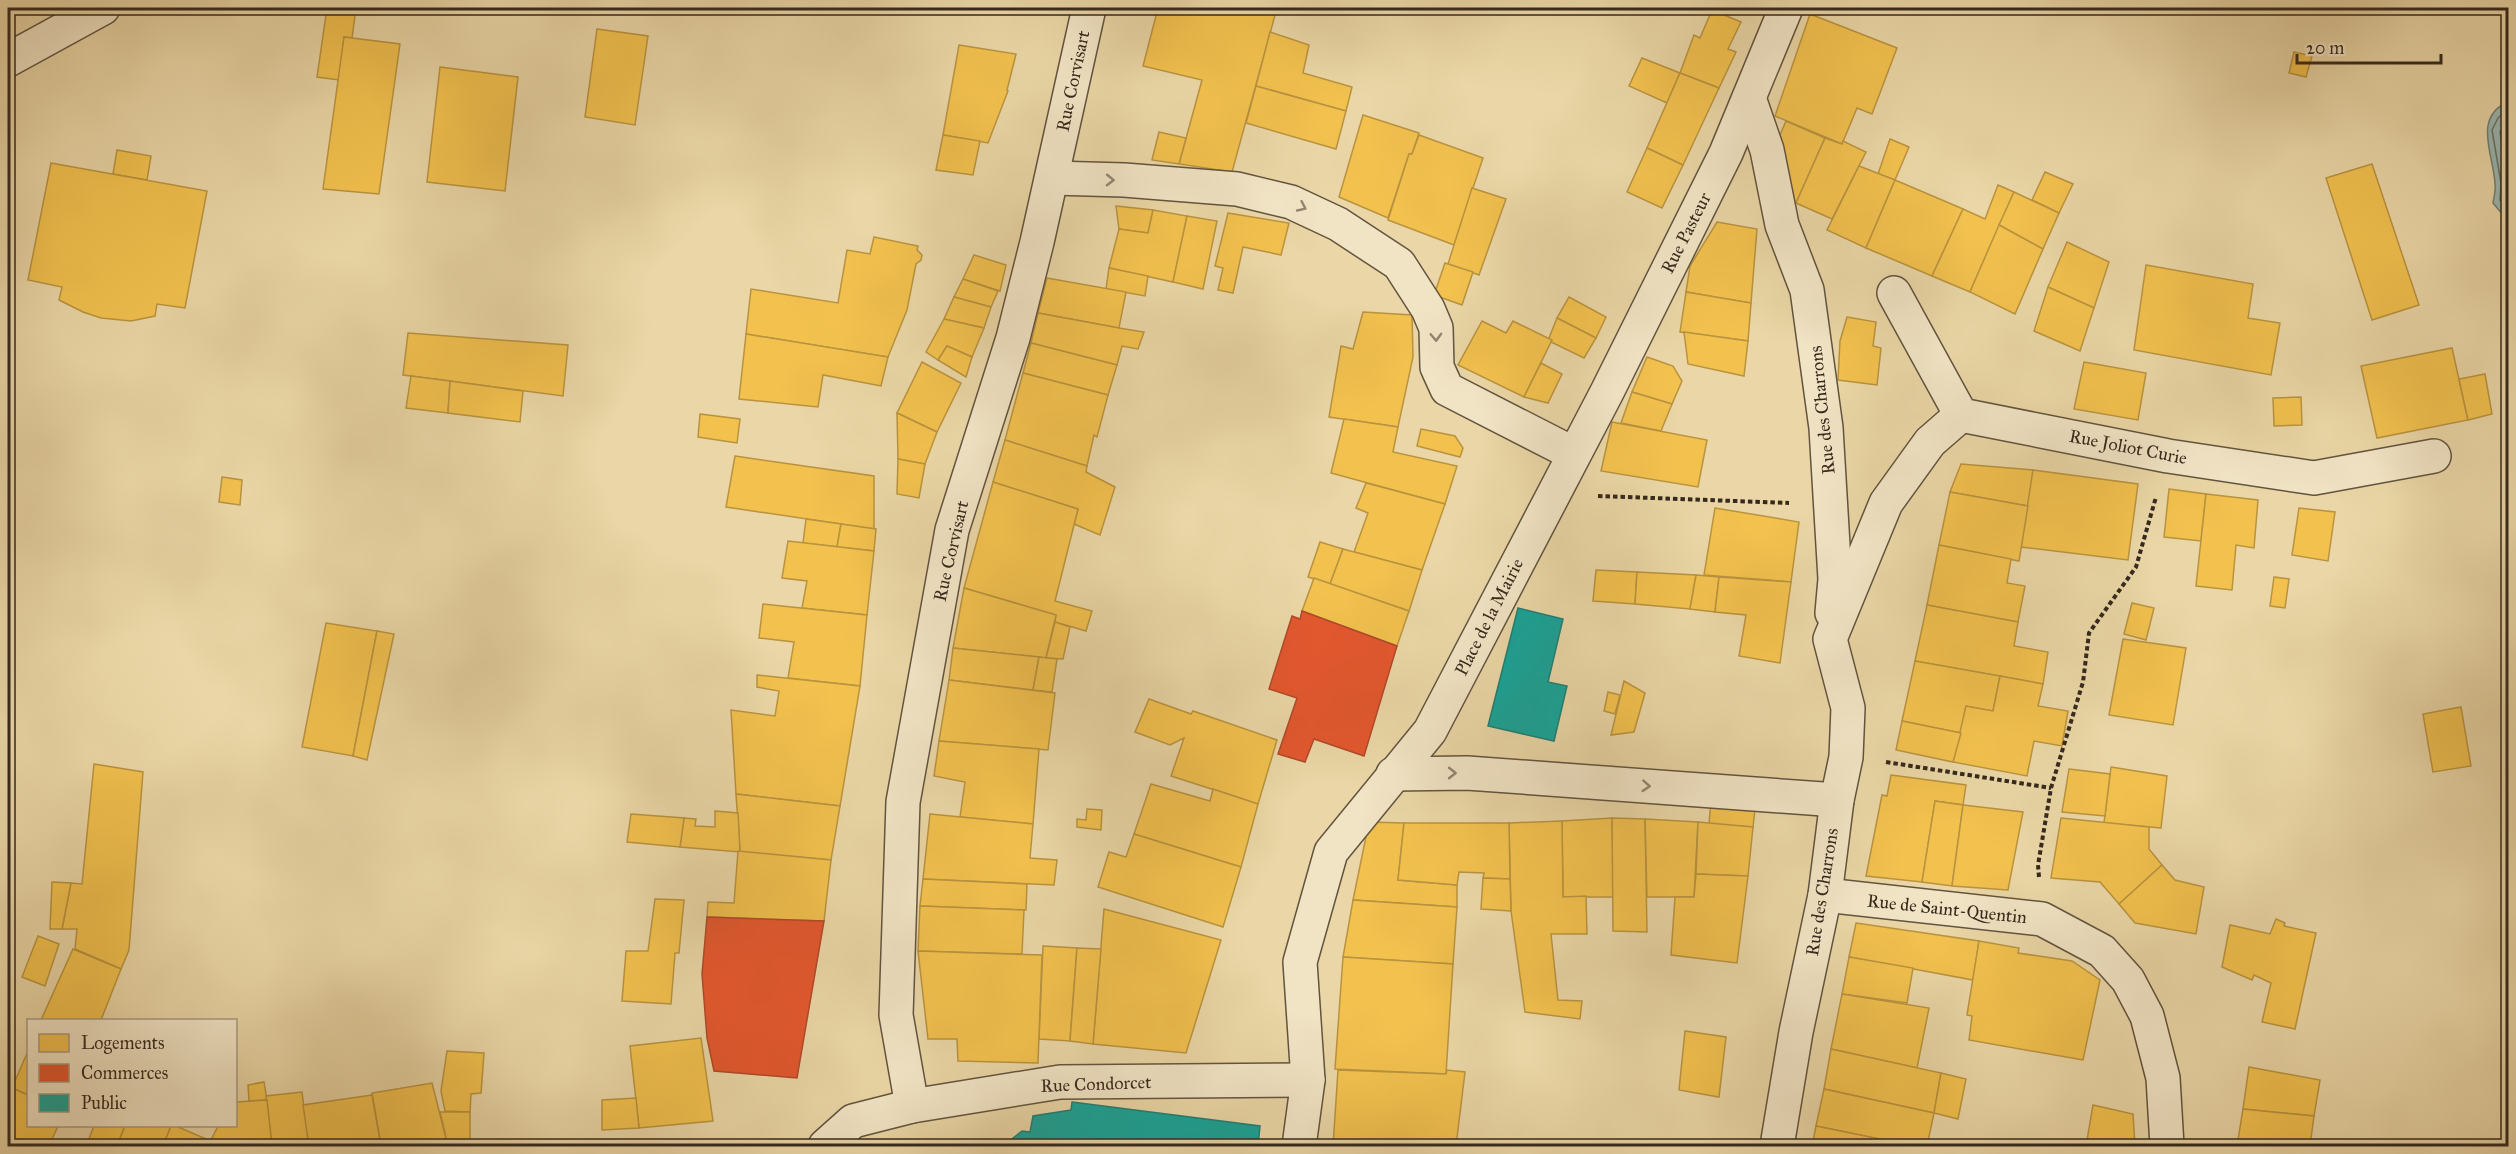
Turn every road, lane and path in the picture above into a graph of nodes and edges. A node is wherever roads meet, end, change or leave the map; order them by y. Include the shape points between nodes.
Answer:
1 (104, 8) edge
2 (1089, 8) edge
3 (1786, 8) edge
4 (8, 60) edge
5 (1749, 98) junction
6 (1052, 178) junction
7 (1894, 293) dead end
8 (1961, 415) junction
9 (1574, 454) junction
10 (2168, 456) junction
11 (2434, 456) dead end
12 (1557, 487) junction
13 (1831, 505) junction
14 (1830, 639) junction
15 (1846, 757) junction
16 (1393, 774) junction
17 (2051, 788) junction
18 (1837, 800) junction
19 (1825, 895) junction
20 (2042, 919) junction
21 (1308, 1080) junction
22 (912, 1106) junction
23 (825, 1146) edge
24 (1299, 1146) edge
25 (1777, 1146) edge
26 (2167, 1146) edge

1 - 4 street
2 - 6 street, Rue Corvisart
3 - 5 street, Rue Pasteur
5 - 9 street, Rue Pasteur via 1726,153
5 - 13 street, Rue des Charrons via 1767,150 1782,225 1807,290 1826,428
6 -> 9 street via 1237,189 1291,202 1338,224 1399,264 1436,328 1437,367 1447,389
6 - 22 street, Rue Corvisart via 1013,338 952,530 903,802 896,1015
7 - 8 street
8 - 10 street, Rue Joliot Curie
8 - 14 street via 1930,442 1886,503
9 - 12 street, Place de la Mairie
10 - 11 street, Rue Joliot Curie via 2314,478
10 - 17 path via 2136,567 2089,633 2083,682
12 - 13 path via 1606,498
12 - 16 street, Place de la Mairie via 1430,730
13 - 14 street, Rue des Charrons via 1835,579
14 - 15 street, Rue des Charrons via 1848,708
15 - 17 path
15 - 18 street, Rue des Charrons
16 -> 18 street via 1467,773
16 - 21 street, Place de la Mairie via 1331,852 1300,962
17 - 20 path via 2038,865
18 - 19 street, Rue des Charrons
19 - 20 street, Rue de Saint-Quentin
19 - 25 street, Rue des Charrons
20 - 26 street, Rue de Saint-Quentin via 2102,951 2128,980 2147,1016 2163,1078
21 - 22 street, Rue Condorcet via 1060,1082
21 - 24 street, Place de la Mairie
22 - 23 street, Rue Condorcet via 853,1121

